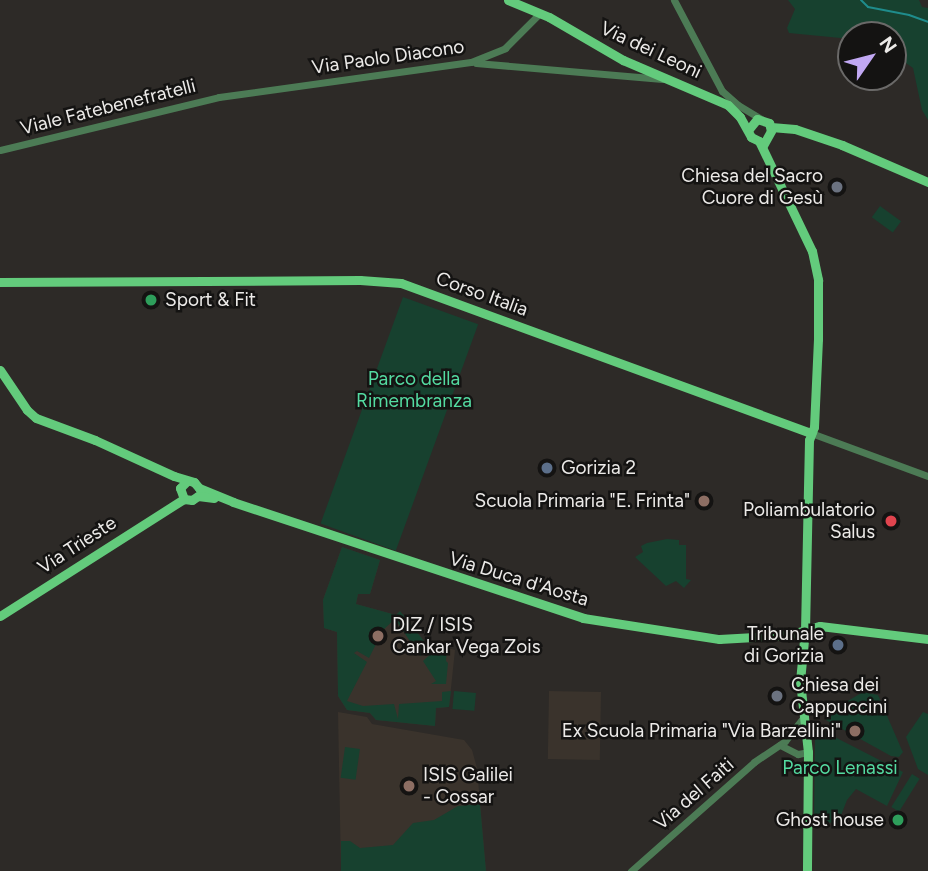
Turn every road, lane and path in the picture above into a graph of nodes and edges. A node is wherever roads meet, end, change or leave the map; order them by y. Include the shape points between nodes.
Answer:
1 (508, 0) edge
2 (674, 0) edge
3 (540, 13) junction
4 (471, 62) junction
5 (667, 80) junction
6 (722, 91) junction
7 (712, 96) junction
8 (223, 97) joint
9 (738, 105) junction
10 (761, 119) junction
11 (750, 126) junction
12 (774, 128) junction
13 (762, 143) junction
14 (0, 150) edge
15 (928, 182) edge
16 (0, 282) edge
17 (0, 370) edge
18 (811, 433) junction
19 (928, 477) edge
20 (184, 483) junction
21 (199, 492) junction
22 (182, 497) junction
23 (0, 616) edge
24 (805, 630) junction
25 (928, 639) edge
26 (805, 725) junction
27 (783, 743) junction
28 (808, 752) junction
29 (631, 871) edge
30 (807, 871) edge

1 - 3 main road, Via dei Leoni
2 - 6 street
3 - 4 street, Via Paolo Diacono via 505,48
3 - 5 main road, Via dei Leoni
4 - 5 street
4 - 8 street, Via Paolo Diacono
5 - 7 main road, Via dei Leoni
6 - 7 street
6 - 9 street
7 - 11 main road, Via dei Leoni
8 - 14 street, Viale Fatebenefratelli
9 - 10 street
9 - 11 street
10 - 11 main road
10 - 12 main road
11 - 13 main road, Via dei Leoni via 751,137
12 - 13 main road
12 - 15 main road via 842,145
13 - 18 main road, Via dei Leoni via 812,251 818,280
16 - 18 main road, Corso Italia via 401,283
17 - 20 main road, Via Duca d'Aosta via 27,410 47,424 95,440
18 - 19 street, Corso Italia
18 - 24 main road, Via dei Leoni
20 - 21 main road, Via Duca d'Aosta via 194,482
20 - 22 main road
21 - 22 main road, Via Duca d'Aosta via 192,500
21 - 24 main road, Via Duca d'Aosta via 583,618 719,639
22 - 23 main road, Via Trieste
24 - 25 main road, Via Duca d'Aosta via 820,626
24 - 26 main road, Via dei Leoni via 800,681
26 - 27 street
26 - 27 street
26 - 28 main road, Via dei Leoni
27 - 28 street via 798,754
27 - 29 street, Via del Faiti via 754,762
28 - 30 main road, Via dei Leoni

